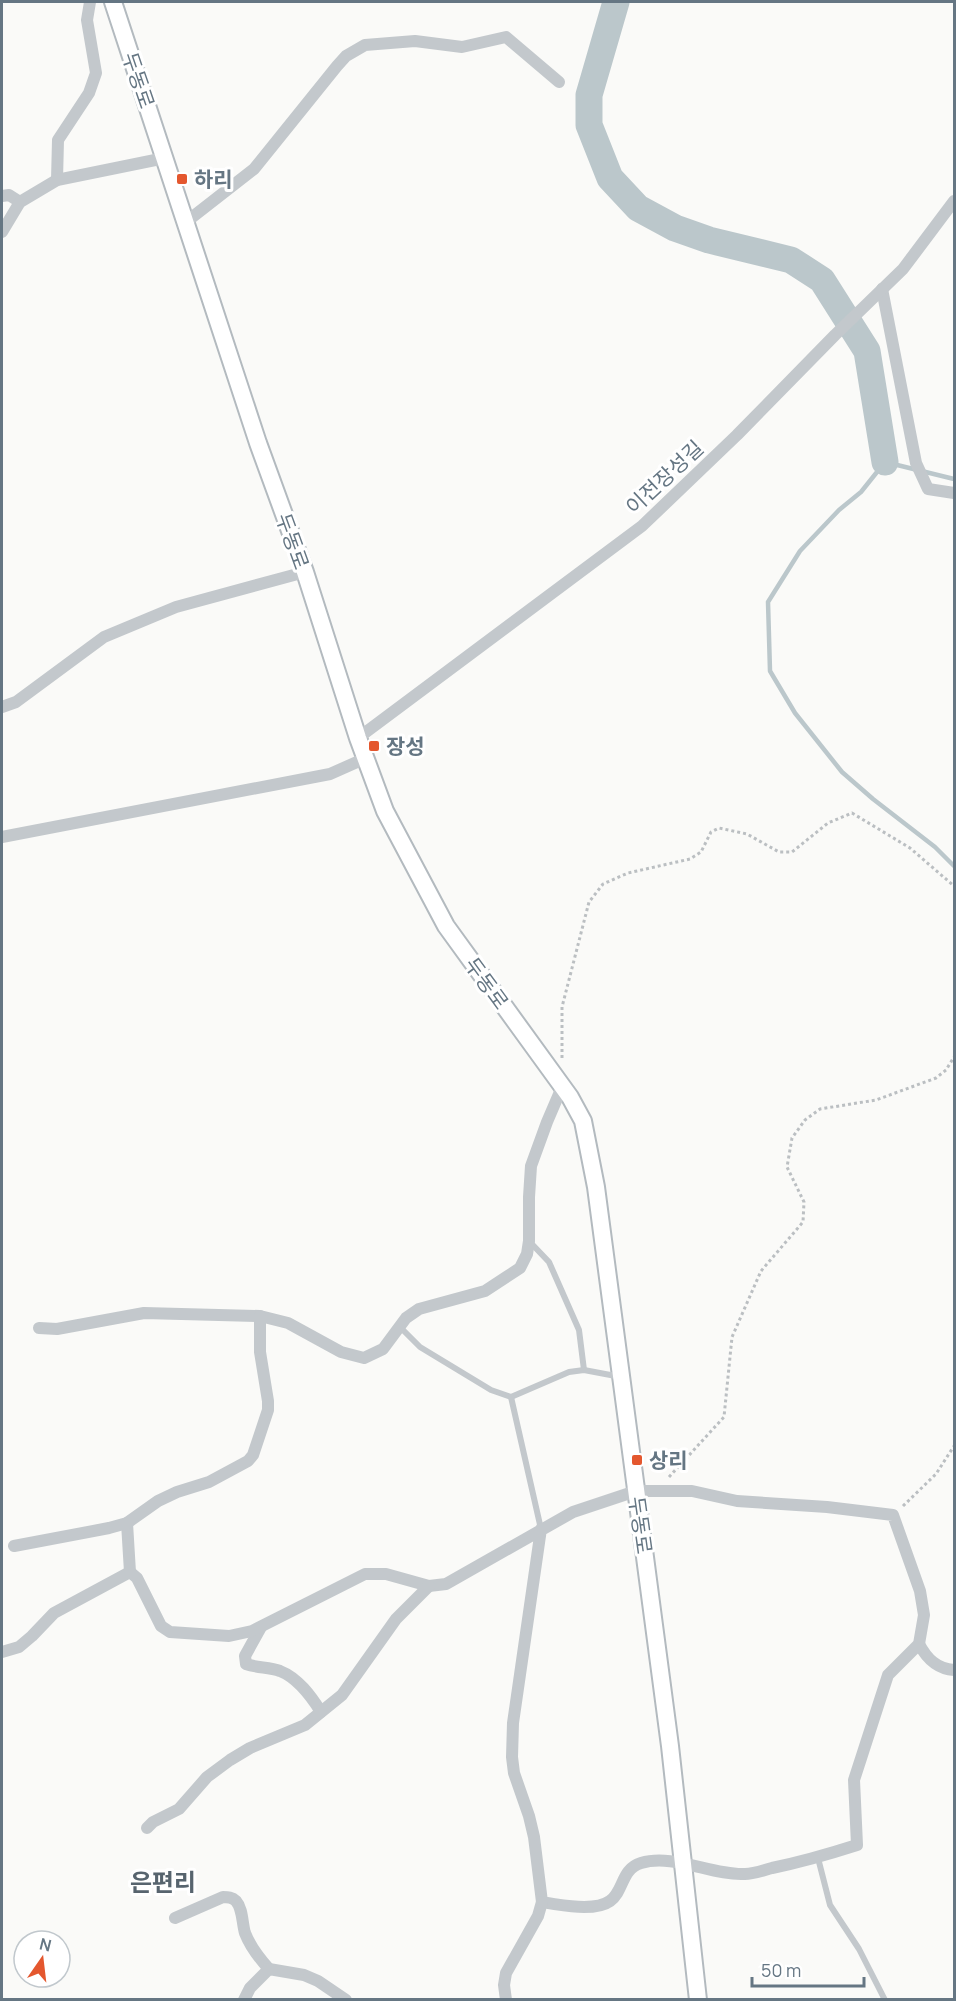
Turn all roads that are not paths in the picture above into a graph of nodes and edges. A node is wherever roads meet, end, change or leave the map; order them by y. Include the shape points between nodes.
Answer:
1 (90, 2) edge
2 (113, 2) edge
3 (559, 82) dead end
4 (165, 158) junction
5 (57, 180) junction
6 (2, 196) edge
7 (954, 201) edge
8 (20, 202) junction
9 (186, 222) junction
10 (2, 232) edge
11 (882, 289) junction
12 (954, 493) edge
13 (304, 572) junction
14 (2, 708) edge
15 (358, 738) junction
16 (366, 758) junction
17 (2, 837) edge
18 (562, 1087) junction
19 (529, 1240) junction
20 (260, 1316) junction
21 (400, 1327) junction
22 (39, 1328) dead end
23 (584, 1370) junction
24 (621, 1377) junction
25 (511, 1397) junction
26 (636, 1491) junction
27 (127, 1523) junction
28 (541, 1530) junction
29 (14, 1546) dead end
30 (130, 1572) junction
31 (429, 1586) junction
32 (261, 1626) junction
33 (919, 1644) junction
34 (2, 1652) edge
35 (954, 1670) edge
36 (321, 1712) junction
37 (147, 1828) dead end
38 (818, 1858) junction
39 (683, 1863) junction
40 (542, 1902) junction
41 (175, 1918) dead end
42 (269, 1969) junction
43 (244, 2000) edge
44 (346, 2000) edge
45 (506, 2000) edge
46 (698, 2000) edge
47 (885, 2000) edge

1 - 5 street via 87,20 96,73 89,93 58,140
2 - 4 main road, 두동로
3 - 9 street via 506,37 462,47 415,41 365,45 337,66 254,169
4 - 5 street
4 - 9 main road, 두동로
5 - 8 street
6 - 8 street via 9,195
7 - 11 street, 이전장성길 via 903,269
8 - 10 street
9 - 13 main road, 두동로
11 - 12 street via 916,463 928,489
11 - 15 street, 이전장성길 via 642,526
13 - 14 street via 176,607 104,637 16,702
13 - 15 main road, 두동로
15 - 16 main road, 두동로
16 - 17 street via 330,774
16 - 18 main road, 두동로 via 385,811 446,926
18 - 19 street via 531,1166
18 - 24 main road, 두동로 via 583,1121 596,1187
19 - 21 street via 520,1268 485,1291 418,1309
19 - 23 lane via 549,1262 579,1330
20 - 21 street via 288,1323 341,1352 364,1358 383,1349
20 - 22 street via 144,1313 57,1329
20 - 27 street via 260,1352 268,1410 253,1455 208,1482 158,1502
21 - 25 lane via 420,1347 490,1390
23 - 24 lane
23 - 25 lane via 569,1372
24 - 26 main road, 두동로
25 - 28 lane
26 - 28 street via 573,1512
26 - 33 street via 692,1491 737,1501 893,1515 920,1591 924,1615
26 - 39 main road, 두동로
27 - 29 street
27 - 30 street
28 - 31 street via 446,1584
28 - 40 street via 513,1723 512,1757 534,1837
30 - 32 street via 137,1578 161,1626 170,1632 229,1635
30 - 34 street via 54,1614 19,1647
31 - 32 street via 387,1574 365,1574
31 - 36 street via 396,1619 342,1695
32 - 36 street via 244,1656 246,1664 289,1676
33 - 35 street via 928,1660
33 - 38 street via 888,1675 854,1780 857,1845
36 - 37 street via 305,1725 231,1760 207,1777 179,1809
38 - 39 street via 745,1874
38 - 47 lane via 830,1905 859,1949
39 - 40 street via 640,1863 624,1876 610,1902 600,1905
39 - 46 main road, 두동로
40 - 45 street via 506,1973
41 - 42 street via 230,1897 240,1908 249,1941
42 - 43 street
42 - 44 street via 311,1978

